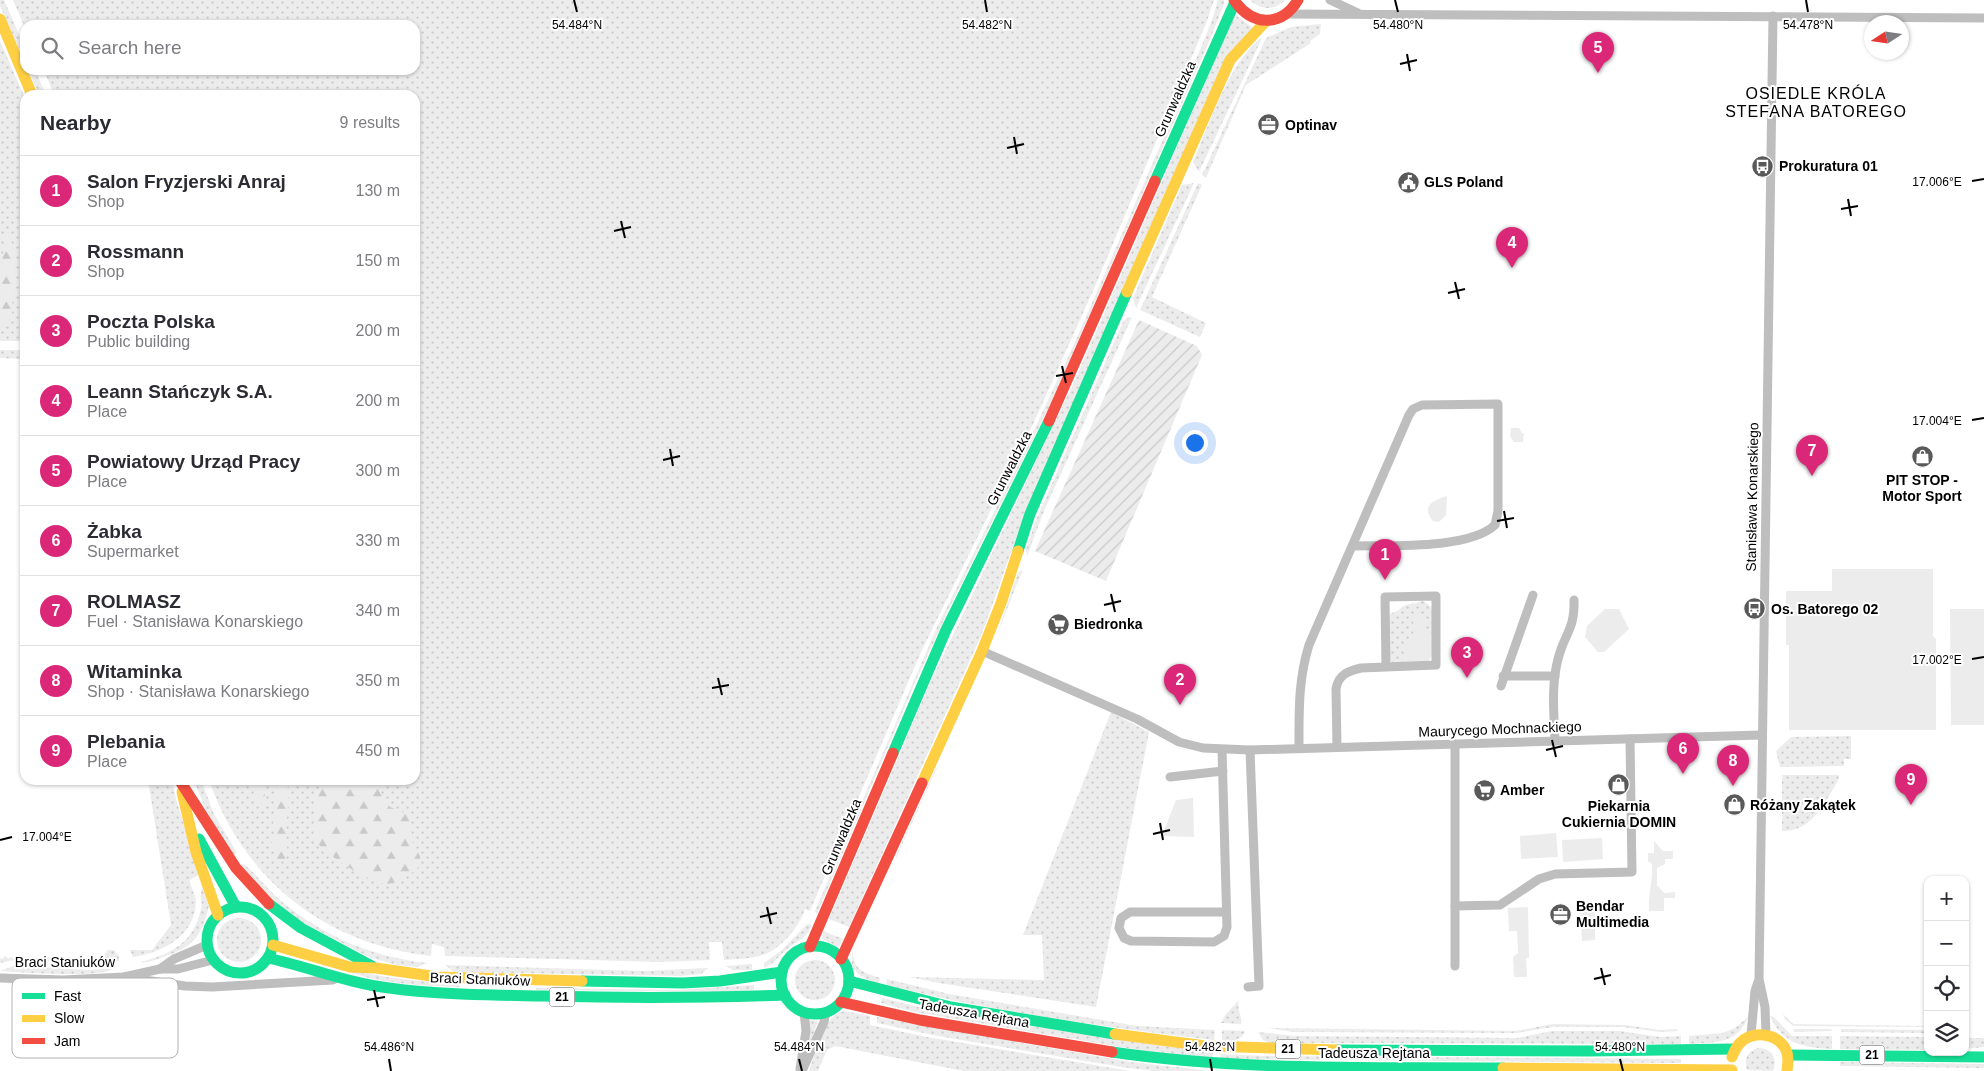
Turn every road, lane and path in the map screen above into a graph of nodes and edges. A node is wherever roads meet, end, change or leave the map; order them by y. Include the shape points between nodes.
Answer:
1 (1298, 0) edge
2 (1330, 0) edge
3 (1235, 1) edge
4 (1287, 14) junction
5 (1361, 14) junction
6 (1773, 16) junction
7 (1984, 18) edge
8 (0, 19) edge
9 (1266, 21) junction
10 (20, 66) edge
11 (24, 75) edge
12 (30, 90) edge
13 (1352, 546) junction
14 (1533, 595) dead end
15 (1574, 600) dead end
16 (982, 651) junction
17 (1386, 667) junction
18 (1503, 676) junction
19 (1555, 676) junction
20 (1501, 686) dead end
21 (1761, 735) junction
22 (1630, 739) junction
23 (1555, 741) junction
24 (1455, 744) junction
25 (1337, 747) junction
26 (1299, 748) junction
27 (1222, 750) junction
28 (1250, 750) junction
29 (1223, 771) junction
30 (1170, 777) dead end
31 (181, 785) edge
32 (183, 785) edge
33 (190, 823) junction
34 (1455, 906) junction
35 (236, 907) junction
36 (1226, 912) junction
37 (218, 915) junction
38 (207, 944) junction
39 (273, 946) junction
40 (810, 947) junction
41 (268, 958) junction
42 (841, 959) junction
43 (213, 960) junction
44 (1455, 966) dead end
45 (376, 968) junction
46 (160, 970) junction
47 (782, 972) junction
48 (124, 977) junction
49 (104, 978) edge
50 (131, 978) edge
51 (340, 979) junction
52 (1759, 979) junction
53 (849, 981) junction
54 (178, 985) edge
55 (1248, 987) dead end
56 (785, 995) junction
57 (841, 1002) junction
58 (804, 1012) junction
59 (826, 1012) junction
60 (1766, 1034) junction
61 (1751, 1035) junction
62 (1734, 1049) junction
63 (1788, 1055) junction
64 (1984, 1057) edge
65 (801, 1071) edge
66 (1732, 1071) edge
67 (1787, 1071) edge

1 - 4 main road
2 - 5 street
3 - 9 main road via 1242,12 1253,19
3 - 40 main road, Grunwaldzka via 1043,434 946,630
4 - 5 street
4 - 9 main road via 1277,20
5 - 6 street
6 - 7 street
6 - 21 street, Stanisława Konarskiego
8 - 10 main road
9 - 16 main road via 1230,60 1215,92 1030,514
11 - 12 main road
13 - 13 street via 1413,409 1427,404 1498,404 1498,511 1495,525 1476,537 1458,542
13 - 26 street via 1304,660 1299,696
14 - 18 street
15 - 19 street via 1572,624 1558,656
16 - 27 street, Maurycego Mochnackiego via 1137,719 1178,742
16 - 42 main road
17 - 17 street via 1436,665 1436,596 1385,597
17 - 25 street via 1354,670 1338,680
18 - 19 street
18 - 20 street
19 - 23 street
21 - 22 street, Maurycego Mochnackiego
21 - 52 street, Stanisława Konarskiego
22 - 23 street, Maurycego Mochnackiego
22 - 34 street via 1632,872 1555,874 1540,879 1500,905
23 - 24 street, Maurycego Mochnackiego
24 - 25 street, Maurycego Mochnackiego
24 - 34 street
25 - 26 street, Maurycego Mochnackiego
26 - 28 street, Maurycego Mochnackiego
27 - 28 street, Maurycego Mochnackiego
27 - 29 street
28 - 55 street via 1259,986
29 - 30 street
29 - 36 street
31 - 33 main road, 21
32 - 45 main road, 21 via 235,867 278,913 322,941
33 - 35 main road, 21
33 - 37 main road, 21 via 196,852
34 - 44 street
35 - 37 main road
35 - 39 main road via 256,911 264,917 273,935
36 - 36 street via 1224,936 1214,942 1131,941 1124,938 1119,928 1123,915 1133,912
37 - 38 main road via 209,928
38 - 43 main road
38 - 46 street, Braci Staniuków via 174,959
39 - 41 main road
39 - 45 main road, Braci Staniuków / 21 via 350,967
40 - 42 main road via 833,951
40 - 47 main road via 792,955
41 - 43 main road via 256,969 241,974 225,970
41 - 51 main road, Braci Staniuków / 21 via 301,965
42 - 53 main road
43 - 46 street, Braci Staniuków via 178,970
45 - 47 main road, Braci Staniuków / 21 via 438,977 657,984 720,981
46 - 48 street, Braci Staniuków
47 - 56 main road
48 - 49 street, Braci Staniuków
48 - 50 street
51 - 54 street via 212,987
51 - 56 main road, Braci Staniuków / 21 via 443,994 624,998
52 - 60 street, Stanisława Konarskiego
52 - 61 street, Stanisława Konarskiego
53 - 57 main road
53 - 62 main road, Tadeusza Rejtana / 21 via 888,993 978,1012 1192,1045 1374,1050
56 - 58 main road
57 - 59 main road
57 - 66 main road, Tadeusza Rejtana / 21 via 920,1020 1101,1050 1216,1064
58 - 59 main road
58 - 65 street via 806,1031
59 - 65 street
60 - 61 main road
60 - 63 main road via 1779,1042
61 - 62 main road
62 - 66 main road, 21
63 - 64 main road, 21
63 - 67 main road

